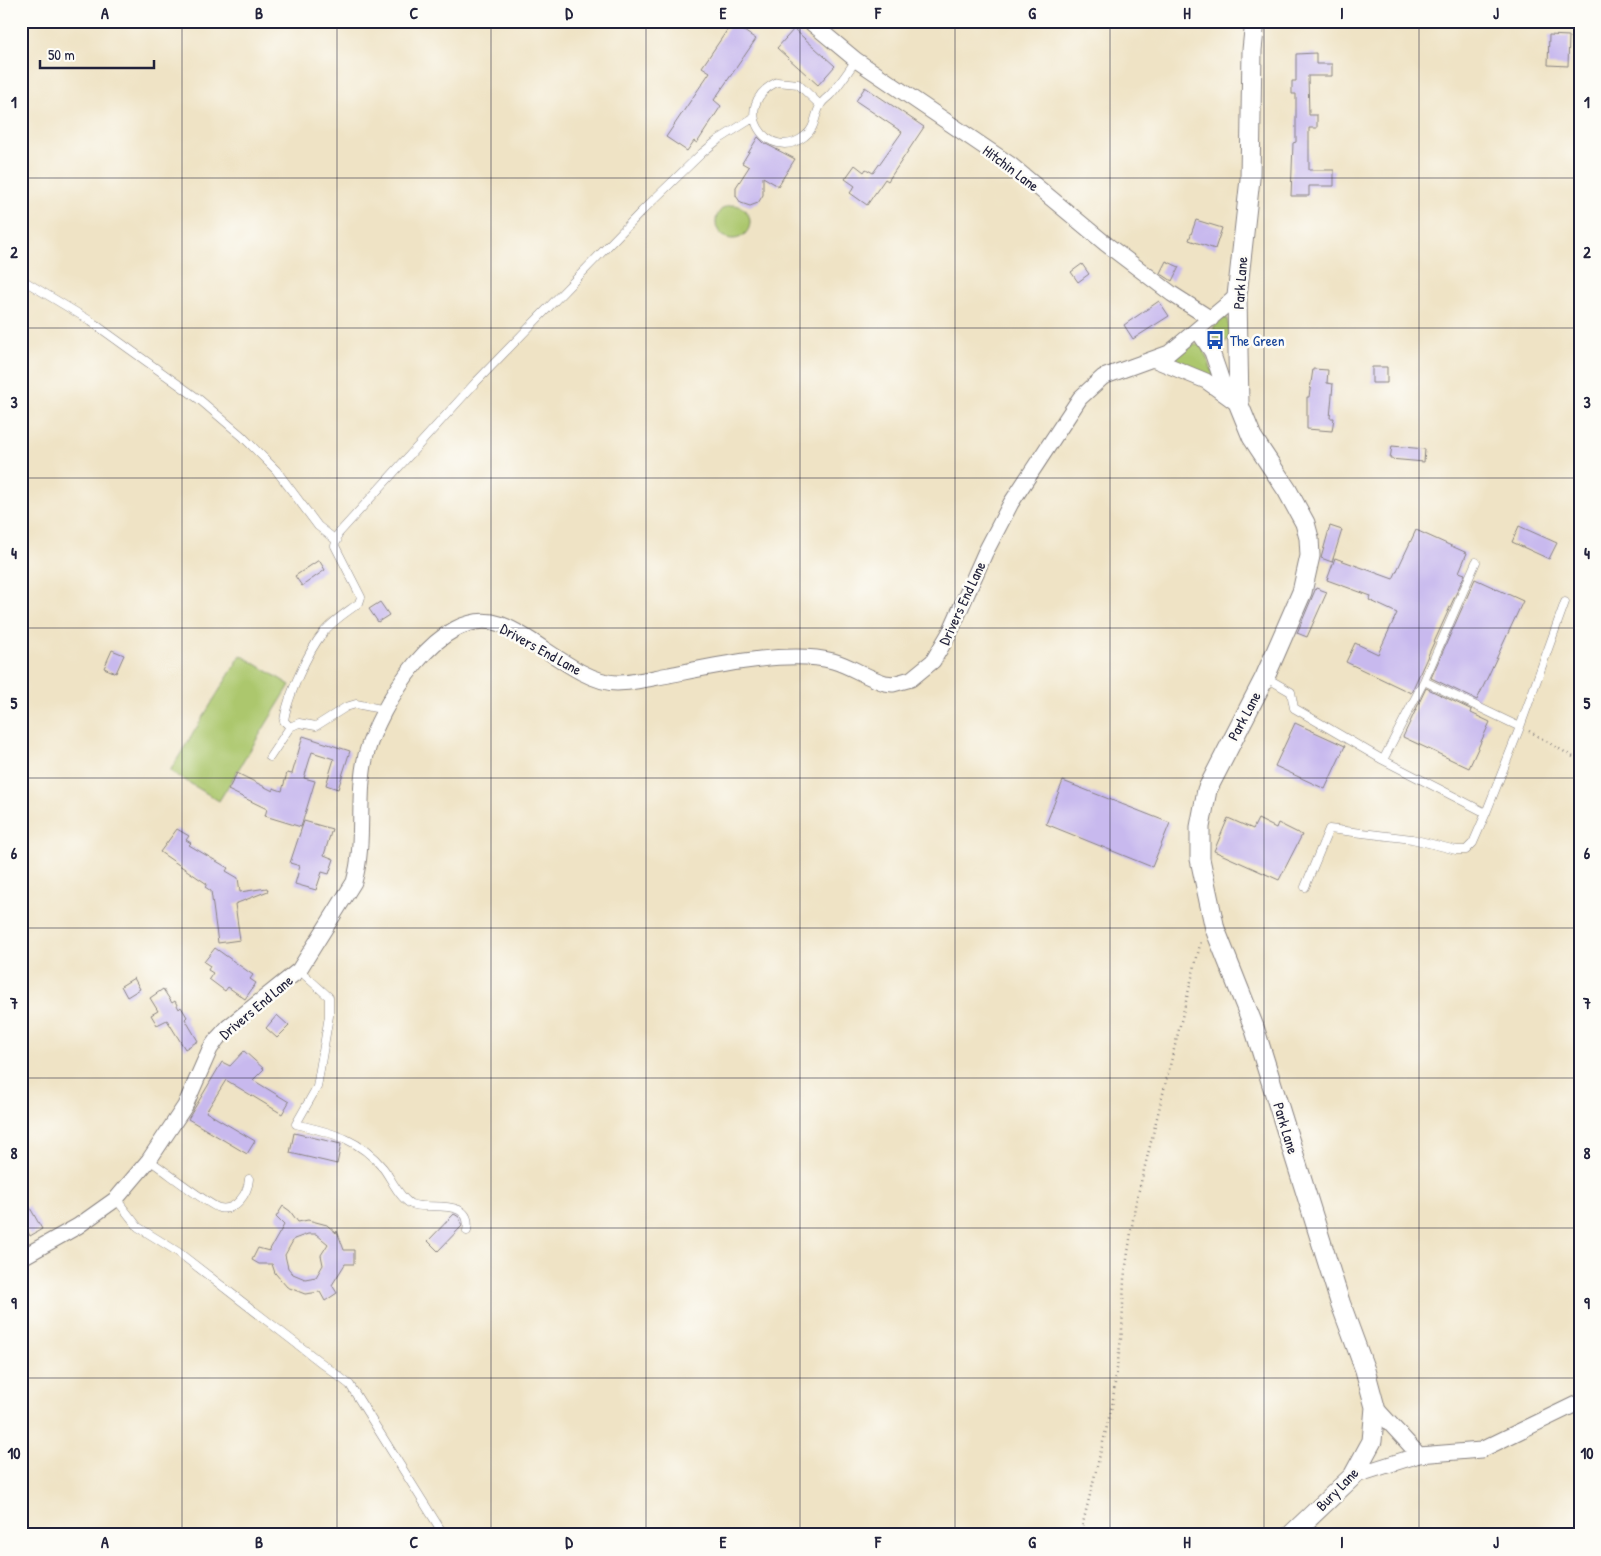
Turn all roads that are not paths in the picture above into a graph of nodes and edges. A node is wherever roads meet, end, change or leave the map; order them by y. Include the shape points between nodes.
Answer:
1 (809, 21) edge
2 (1255, 21) edge
3 (856, 60) junction
4 (820, 105) junction
5 (753, 118) junction
6 (21, 279) edge
7 (1237, 296) junction
8 (1211, 319) junction
9 (1198, 331) junction
10 (1238, 348) junction
11 (1212, 352) junction
12 (1156, 360) junction
13 (1233, 399) junction
14 (337, 541) junction
15 (1476, 562) dead end
16 (1565, 602) dead end
17 (1265, 676) junction
18 (1424, 681) junction
19 (386, 710) junction
20 (290, 727) junction
21 (1520, 727) junction
22 (270, 757) dead end
23 (1383, 760) junction
24 (1486, 812) junction
25 (1305, 887) dead end
26 (299, 970) junction
27 (149, 1160) junction
28 (249, 1179) dead end
29 (116, 1199) junction
30 (467, 1231) dead end
31 (21, 1258) edge
32 (1580, 1402) edge
33 (1375, 1406) junction
34 (1418, 1456) junction
35 (1353, 1476) junction
36 (444, 1535) edge
37 (1291, 1535) edge

1 - 3 street, Hitchin Lane
2 - 7 street, Park Lane via 1250,179
3 - 4 lane
3 - 8 street, Hitchin Lane via 1011,166 1106,244
4 - 5 lane via 798,84 777,82 759,94
4 - 5 lane via 816,122 805,136 790,144 778,144 767,138
5 - 14 lane via 702,153 642,211 476,382 338,534
6 - 14 lane via 89,320 200,400 276,470 318,526
7 - 8 street, Drivers End Lane
7 - 10 street, Park Lane
8 - 9 street, Drivers End Lane
9 - 11 street
9 - 12 street, Drivers End Lane
10 - 11 street
10 - 13 street, Park Lane
11 - 13 street
12 - 13 street via 1190,373
12 - 19 street, Drivers End Lane via 1104,377 1080,398 1012,503 940,650 923,671 910,679 885,683 834,661 807,658 724,664 636,681 606,682 579,671 516,632 487,621 466,624 422,655
13 - 17 street, Park Lane via 1252,437 1287,490 1305,523 1309,538 1310,556 1302,592
14 - 20 lane via 335,546 340,558 361,597 359,603 324,632 315,644 286,707 284,721
15 - 18 lane
16 - 21 lane
17 - 23 lane via 1291,692 1294,708
17 - 33 street, Park Lane via 1215,772 1202,810 1200,859 1215,929 1254,1026
18 - 21 lane
18 - 23 lane
19 - 20 lane via 350,705 316,726 299,723
19 - 26 street, Drivers End Lane via 366,755 359,865 354,882
20 - 22 lane
21 - 24 lane
23 - 24 lane
24 - 25 lane via 1473,843 1466,850 1412,839 1329,829
26 - 27 street, Drivers End Lane via 217,1038 185,1106
26 - 30 lane via 329,997 329,1016 317,1087 296,1124 351,1140 377,1162 409,1203 454,1207 464,1215
27 - 28 lane via 217,1207 232,1207 248,1189
27 - 29 street, Drivers End Lane
29 - 31 street, Drivers End Lane via 78,1226
29 - 36 lane via 138,1227 178,1252 350,1385
32 - 34 street via 1481,1450
33 - 34 street
33 - 35 street, Bury Lane via 1372,1441
34 - 35 street
35 - 37 street, Bury Lane

